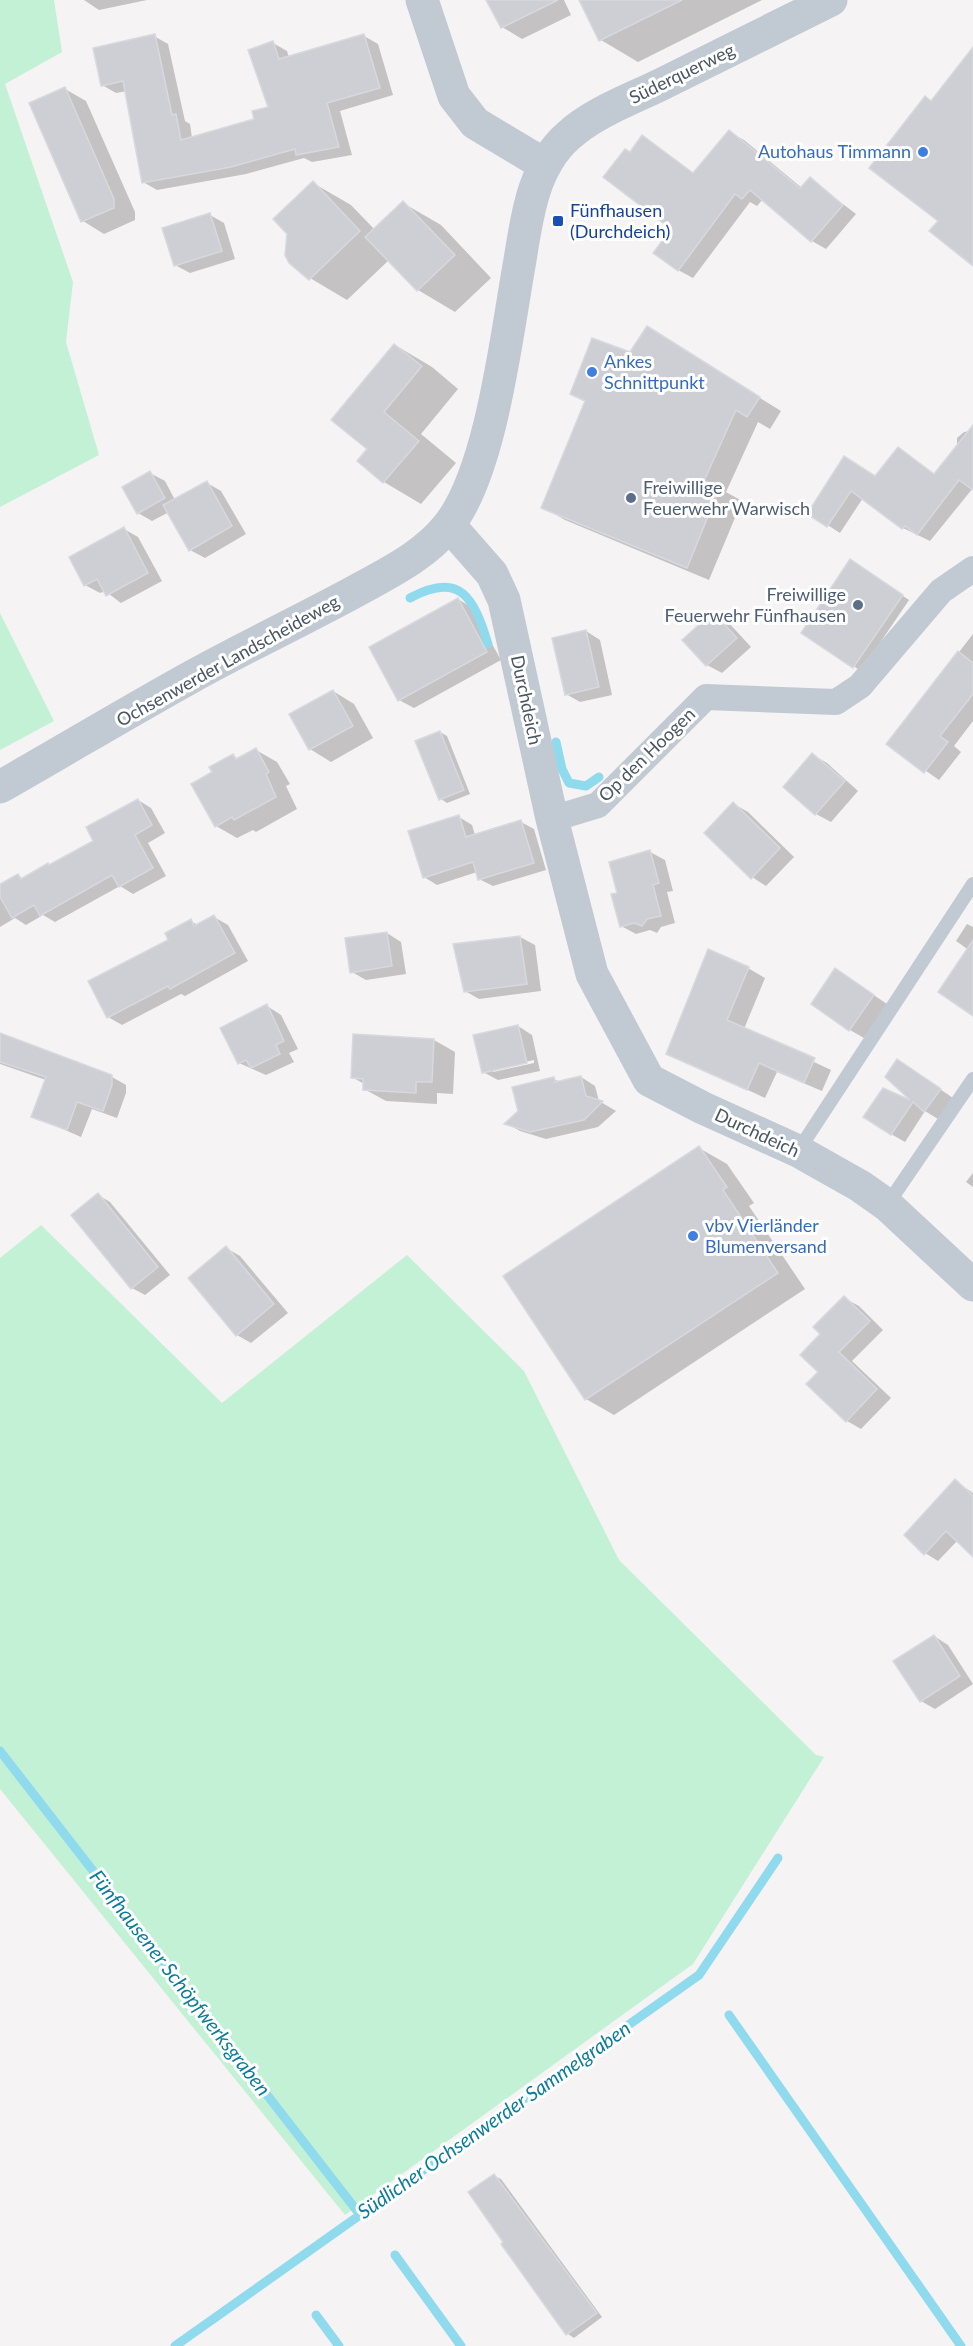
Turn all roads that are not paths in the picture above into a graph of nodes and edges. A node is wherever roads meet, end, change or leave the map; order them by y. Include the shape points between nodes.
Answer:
1 (422, 0) edge
2 (831, 0) edge
3 (545, 165) junction
4 (449, 525) junction
5 (973, 568) edge
6 (0, 787) edge
7 (552, 819) junction
8 (973, 884) edge
9 (973, 1079) edge
10 (798, 1151) junction
11 (887, 1205) junction
12 (973, 1285) edge

1 - 3 street via 454,96 475,123
2 - 3 street, Süderquerweg via 588,122 569,135
3 - 4 street via 529,207 489,421 472,479
4 - 6 street, Ochsenwerder Landscheideweg via 402,565 194,675
4 - 7 street, Durchdeich via 492,574 504,600
5 - 7 street, Op den Hoogen via 942,591 860,686 836,702 706,697 598,805
7 - 10 street, Durchdeich via 592,974 650,1080
8 - 10 lane
9 - 11 lane
10 - 11 street, Durchdeich
11 - 12 street, Durchdeich

